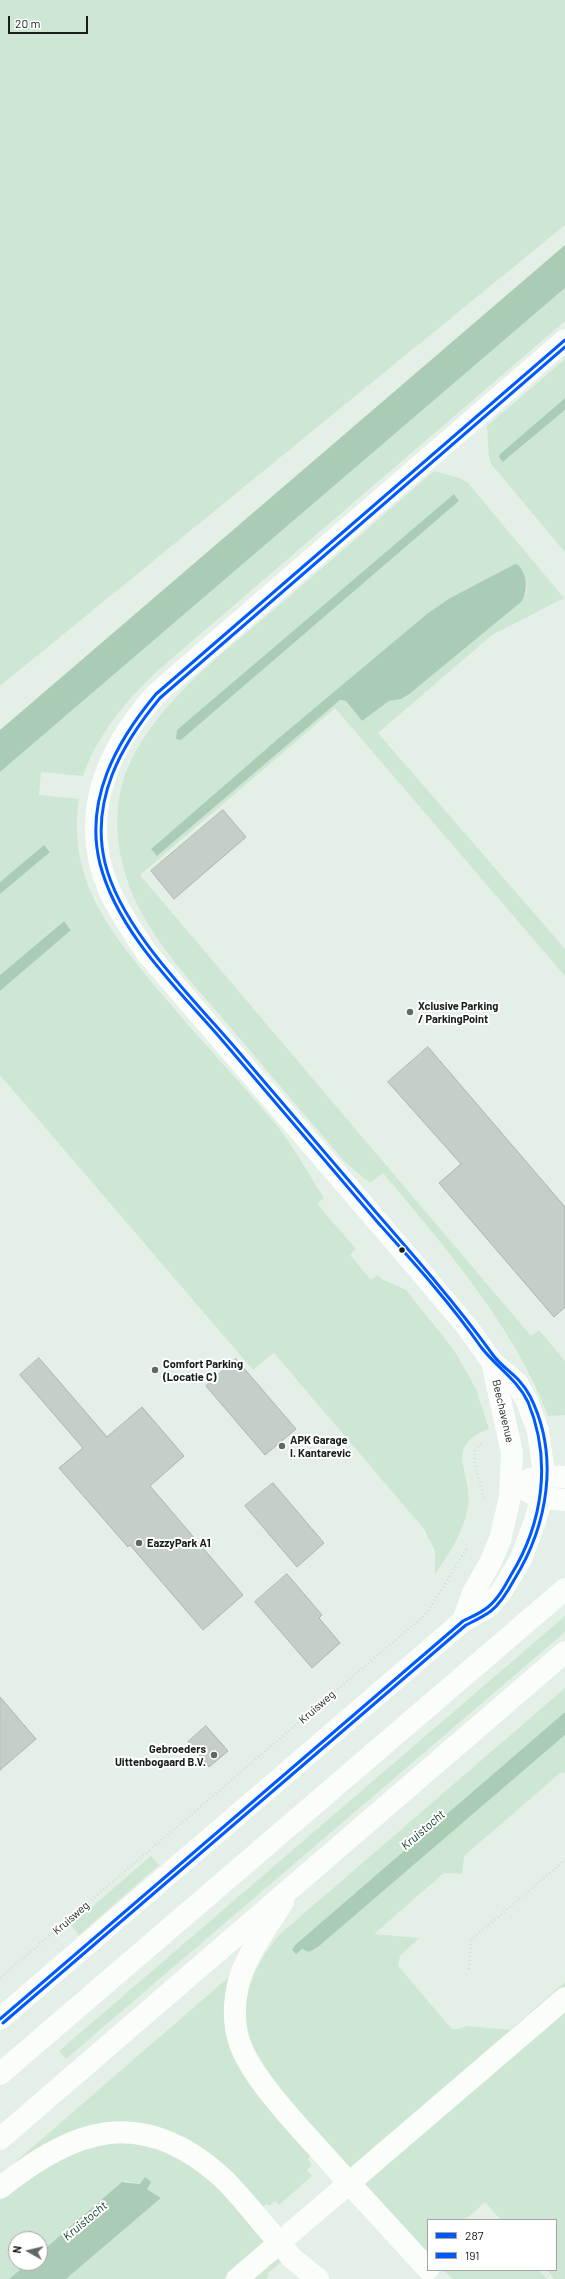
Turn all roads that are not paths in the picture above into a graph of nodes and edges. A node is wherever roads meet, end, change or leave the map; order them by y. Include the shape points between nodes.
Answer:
1 (565, 340) edge
2 (492, 1362) junction
3 (543, 1476) junction
4 (565, 1477) edge
5 (511, 1484) junction
6 (541, 1498) junction
7 (565, 1500) edge
8 (565, 1589) edge
9 (463, 1621) junction
10 (565, 1652) edge
11 (293, 1885) junction
12 (565, 1998) edge
13 (0, 2020) edge
14 (0, 2074) edge
15 (0, 2139) edge
16 (345, 2178) junction
17 (0, 2188) edge
18 (275, 2238) junction
19 (427, 2267) edge
20 (431, 2271) edge
21 (237, 2279) edge
22 (318, 2279) edge
23 (439, 2279) edge

1 - 2 main road, Beechavenue via 156,694 130,724 111,758 103,779 96,818 98,847 105,878 120,910 146,952 415,1265 468,1328
2 - 3 main road, Beechavenue via 517,1383 527,1401 540,1439
2 - 5 main road, Beechavenue via 496,1388 510,1437
3 - 4 main road
3 - 5 main road
3 - 6 main road, Beechavenue
5 - 6 main road
5 - 9 main road via 504,1530 490,1563 473,1593
6 - 7 main road
6 - 9 main road via 527,1545 507,1583 488,1607
8 - 14 main road
9 - 13 main road
10 - 11 main road
11 - 15 main road
11 - 16 main road via 241,1974 236,2003 237,2034 248,2061 262,2081
12 - 16 main road
16 - 18 main road
16 - 19 main road
17 - 18 main road via 40,2158 82,2138 117,2132 147,2135 174,2144 203,2162 219,2175
18 - 21 main road
18 - 22 main road via 292,2258
20 - 23 main road

